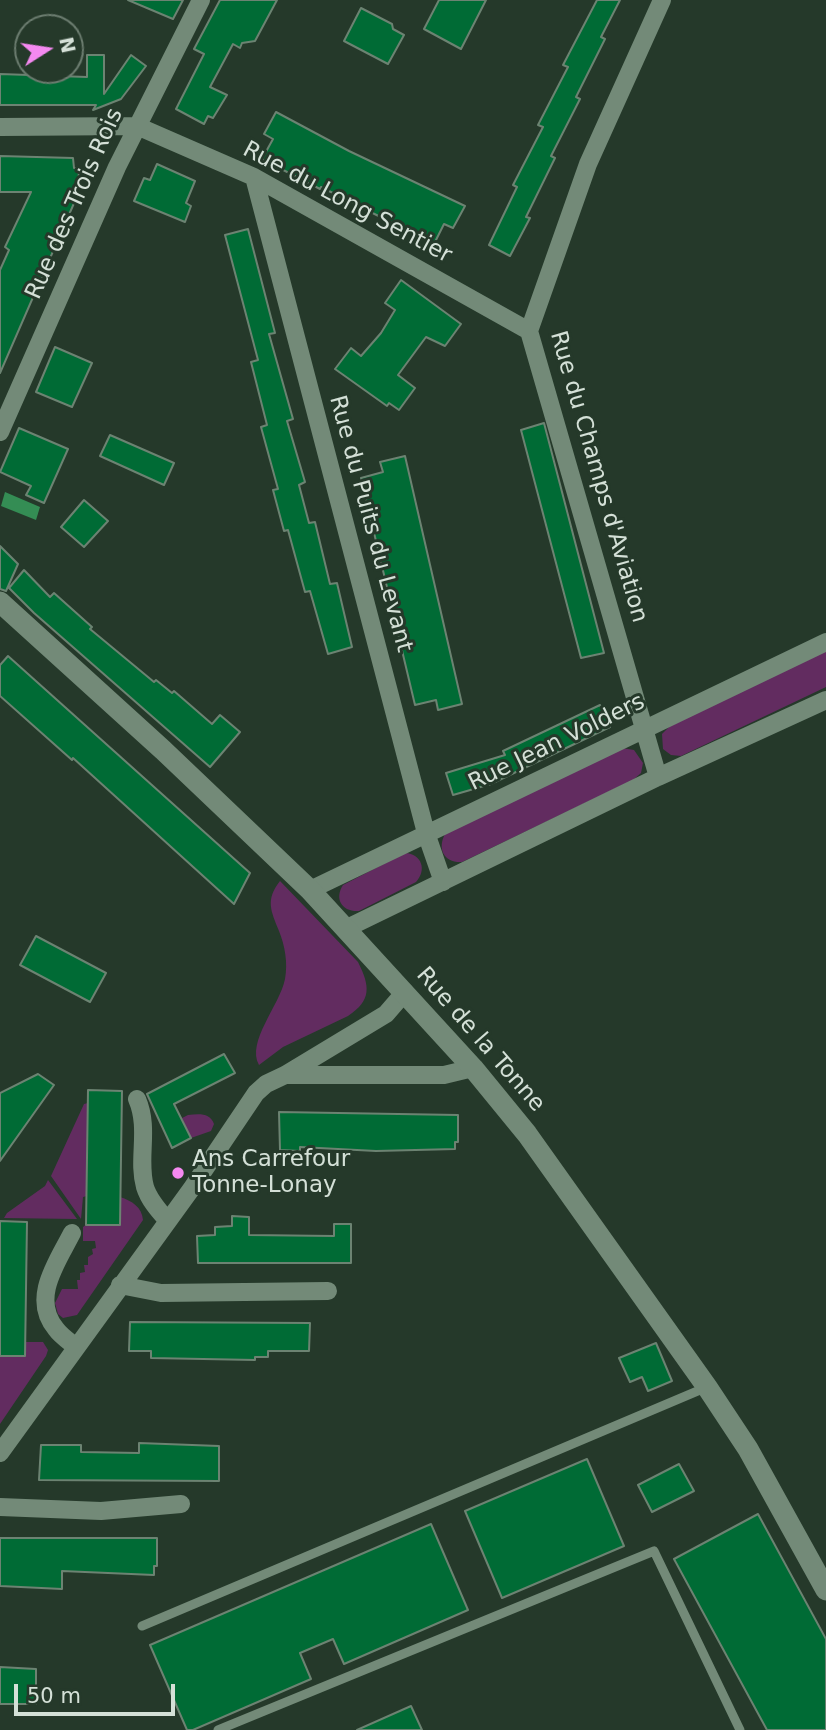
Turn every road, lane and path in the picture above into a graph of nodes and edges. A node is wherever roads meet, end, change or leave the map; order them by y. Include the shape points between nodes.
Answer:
1 (201, 0) edge
2 (662, 0) edge
3 (137, 126) junction
4 (0, 127) edge
5 (254, 177) junction
6 (529, 331) junction
7 (0, 432) edge
8 (0, 602) edge
9 (826, 642) edge
10 (826, 700) edge
11 (645, 729) junction
12 (659, 777) junction
13 (426, 833) junction
14 (443, 882) junction
15 (310, 890) junction
16 (347, 928) junction
17 (405, 992) junction
18 (473, 1068) junction
19 (285, 1075) junction
20 (137, 1099) dead end
21 (167, 1220) junction
22 (72, 1233) dead end
23 (120, 1285) junction
24 (327, 1291) dead end
25 (76, 1348) junction
26 (707, 1387) junction
27 (0, 1453) edge
28 (181, 1504) dead end
29 (0, 1507) edge
30 (826, 1590) edge
31 (142, 1626) dead end
32 (218, 1730) edge
33 (740, 1730) edge

1 - 3 street, Rue des Trois Rois
2 - 6 street, Rue du Champs d'Aviation via 588,164
3 - 4 street
3 - 5 street, Rue du Long Sentier
3 - 7 street, Rue des Trois Rois
5 - 6 street, Rue du Long Sentier
5 - 13 street, Rue du Puits du Levant
6 - 11 street, Rue du Champs d'Aviation
8 - 15 street, Rue de la Tonne
9 - 11 street, Rue Jean Volders
10 - 12 street
11 - 12 street, Rue du Champs d'Aviation
11 - 13 street, Rue Jean Volders
12 - 14 street
13 - 14 street, Rue du Puits du Levant
13 - 15 street, Rue Jean Volders
14 - 16 street
15 - 16 street, Rue de la Tonne
16 - 17 street, Rue de la Tonne
17 - 18 street, Rue de la Tonne
17 - 19 street via 386,1014
18 - 19 street via 444,1075
18 - 26 street, Rue de la Tonne via 527,1134
19 - 21 street via 256,1093
20 - 21 street via 143,1113 144,1185
21 - 23 street
22 - 25 street via 46,1285 45,1303 56,1330
23 - 24 street via 160,1293
23 - 25 street
25 - 27 street
26 - 30 street, Rue de la Tonne via 748,1449
26 - 31 lane
28 - 29 street via 101,1511
32 - 33 lane via 654,1551

